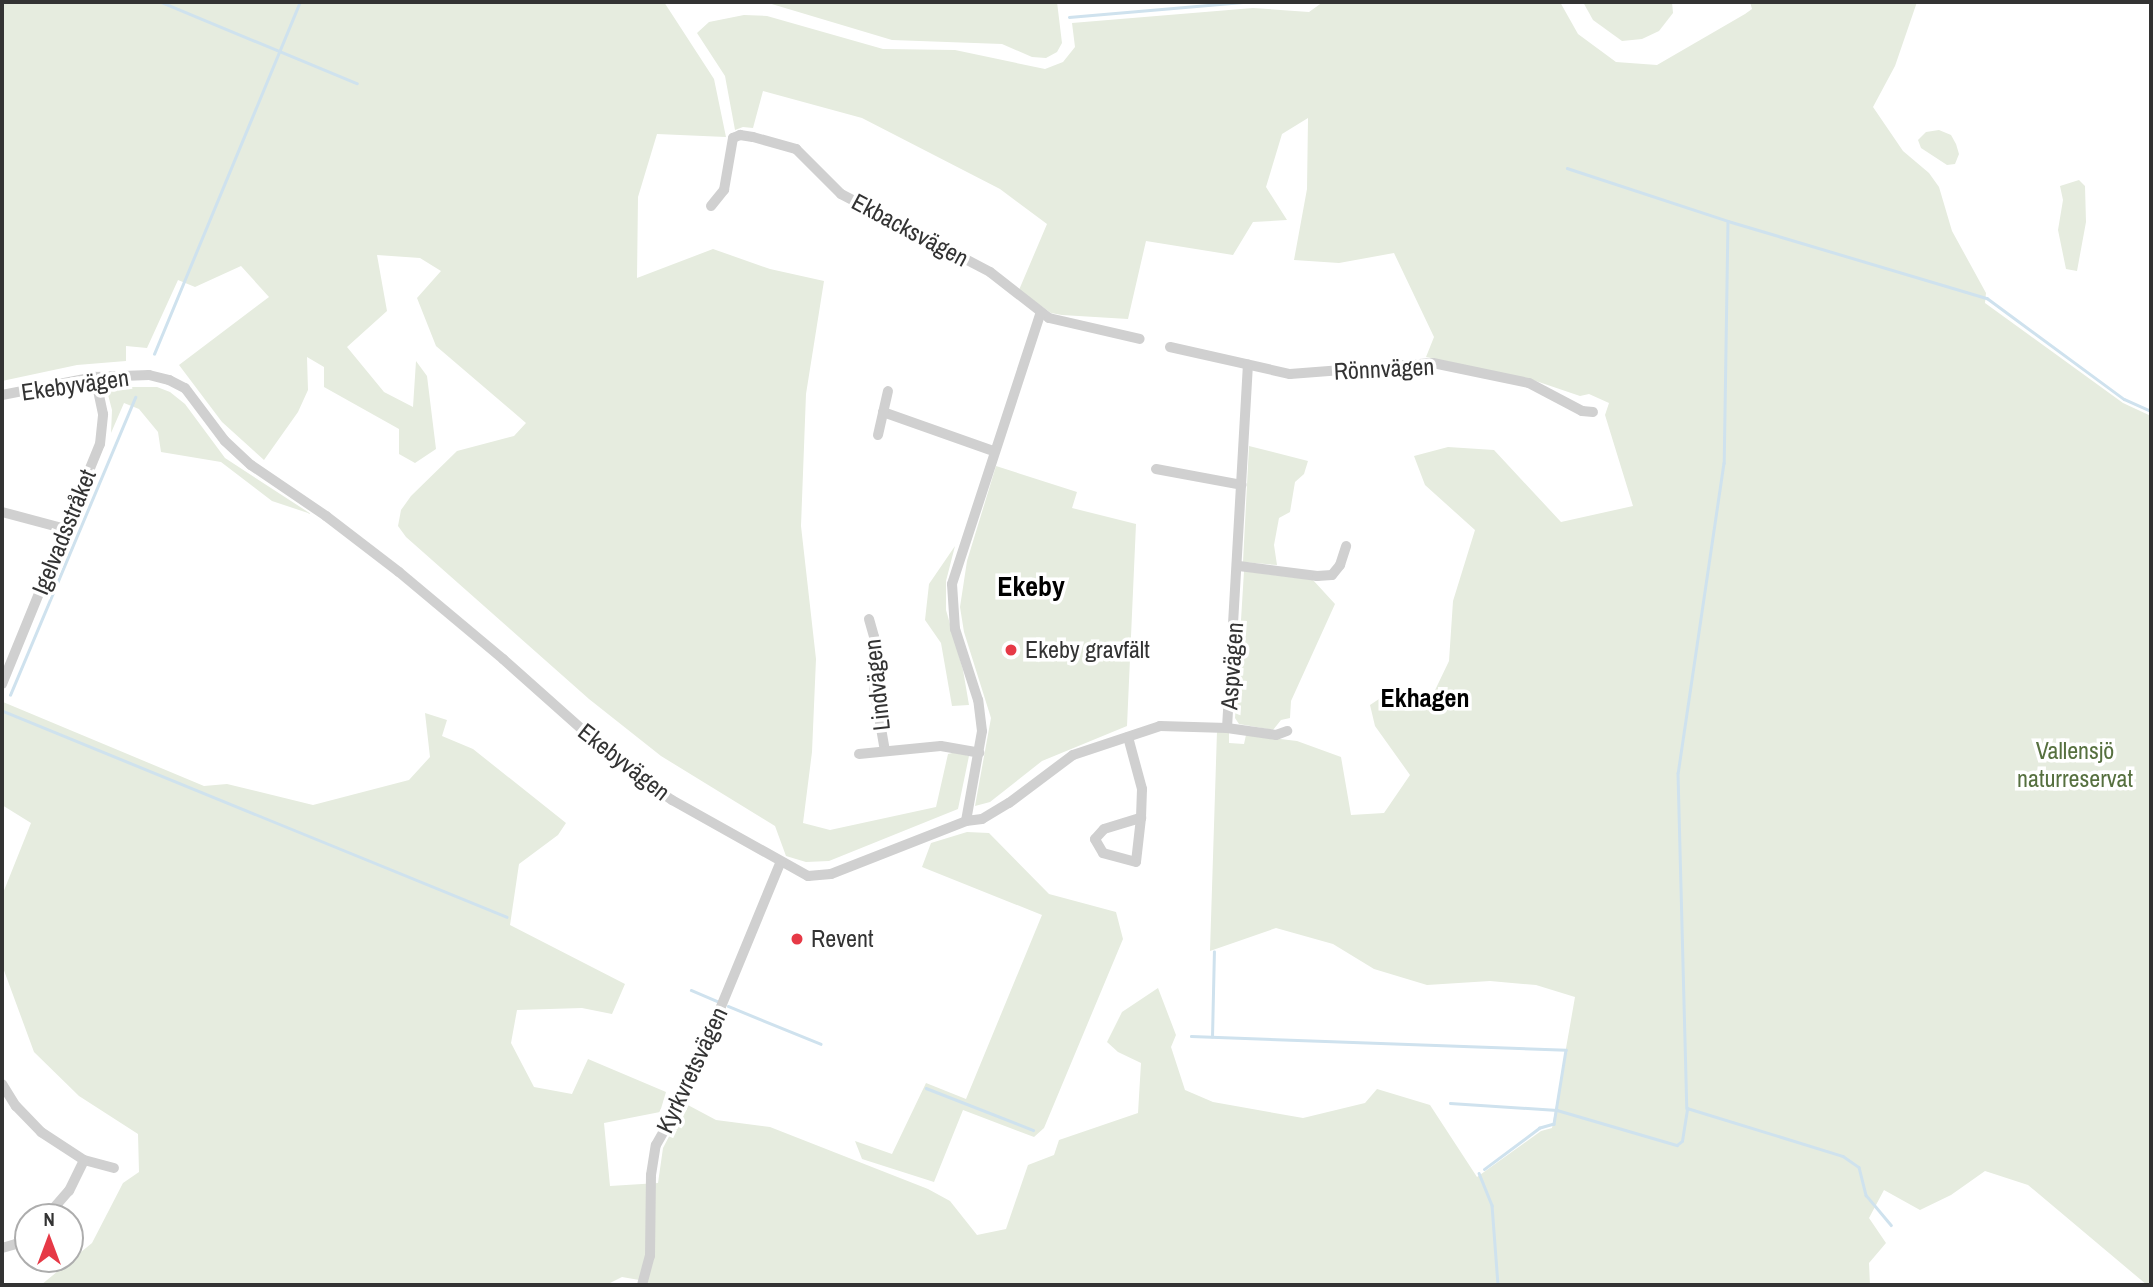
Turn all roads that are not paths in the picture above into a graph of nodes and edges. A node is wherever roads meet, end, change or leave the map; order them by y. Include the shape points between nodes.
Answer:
1 (711, 206) dead end
2 (1041, 312) junction
3 (1140, 340) dead end
4 (1170, 347) dead end
5 (1248, 365) junction
6 (95, 377) junction
7 (888, 391) dead end
8 (2, 395) edge
9 (883, 412) junction
10 (1592, 412) dead end
11 (878, 435) dead end
12 (993, 451) junction
13 (1156, 470) dead end
14 (1242, 485) junction
15 (2, 512) edge
16 (66, 529) junction
17 (1346, 546) dead end
18 (1239, 566) junction
19 (869, 619) dead end
20 (2, 649) edge
21 (14, 653) junction
22 (2, 684) edge
23 (1227, 729) junction
24 (1287, 731) dead end
25 (1128, 737) junction
26 (885, 751) junction
27 (979, 753) junction
28 (859, 754) dead end
29 (1141, 818) junction
30 (966, 821) junction
31 (780, 863) junction
32 (2, 1084) edge
33 (84, 1160) junction
34 (114, 1168) dead end
35 (58, 1203) edge
36 (642, 1285) edge

1 - 2 street, Ekbacksvägen via 724,190 733,138 753,137 796,149 841,194 990,272
2 - 3 street via 1049,318
2 - 12 street
4 - 5 street, Rönnvägen
5 - 10 street, Rönnvägen via 1290,374 1433,363 1529,383 1581,411
5 - 14 street, Aspvägen
6 - 8 street, Ekebyvägen
6 - 16 street, Igelvadsstråket via 103,414 102,435
6 - 31 street, Ekebyvägen via 149,375 185,388 225,441 251,465 399,572 623,766
7 - 9 street
9 - 11 street
9 - 12 street
12 - 27 street via 956,570 951,605 978,700
13 - 14 street
14 - 18 street, Aspvägen
15 - 16 street
16 - 21 street, Igelvadsstråket
17 - 18 street via 1332,575
18 - 23 street, Aspvägen
19 - 26 street, Lindvägen
20 - 21 street
21 - 22 street, Igelvadsstråket
23 - 24 street via 1276,736
23 - 25 street, Aspvägen via 1160,726
25 - 29 street via 1142,789
25 - 30 street, Aspvägen via 1073,755 1009,803 982,819
26 - 27 street, Lindvägen via 941,746
26 - 28 street, Lindvägen
27 - 30 street
29 - 29 street via 1104,829 1095,839 1103,853 1136,862
30 - 31 street, Ekebyvägen via 831,874 808,876
31 - 36 street, Kyrkvretsvägen via 685,1094 656,1145 650,1256
32 - 33 street via 41,1132
33 - 34 street
33 - 35 street

